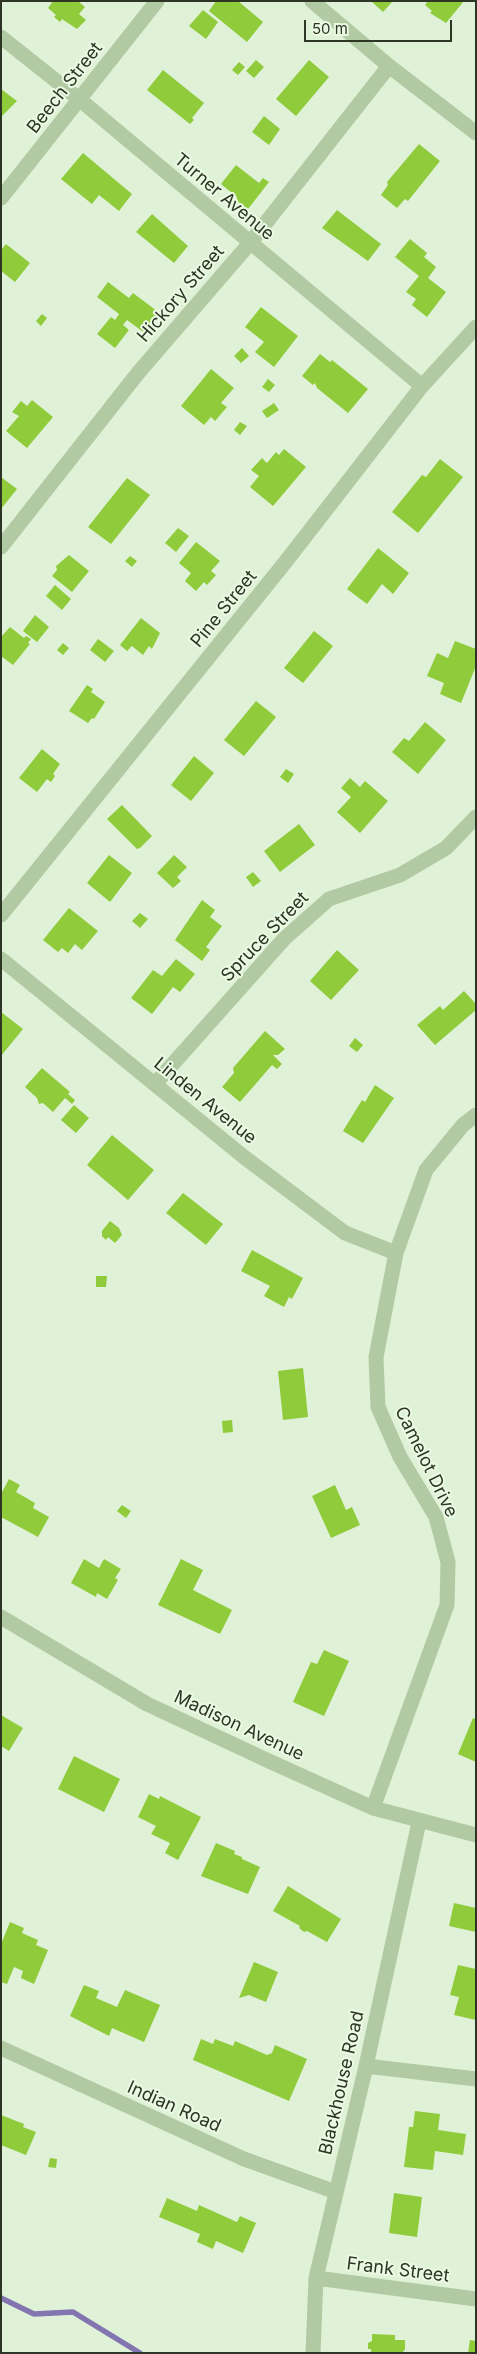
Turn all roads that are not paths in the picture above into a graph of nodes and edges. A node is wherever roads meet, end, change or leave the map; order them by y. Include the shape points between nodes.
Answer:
1 (157, 1) edge
2 (312, 1) edge
3 (1, 37) edge
4 (390, 66) junction
5 (79, 99) junction
6 (476, 133) edge
7 (1, 198) edge
8 (250, 243) junction
9 (476, 327) edge
10 (422, 386) junction
11 (1, 547) edge
12 (476, 817) edge
13 (1, 915) edge
14 (1, 959) edge
15 (155, 1084) junction
16 (476, 1115) edge
17 (396, 1253) junction
18 (1, 1616) edge
19 (373, 1808) junction
20 (419, 1822) junction
21 (476, 1836) edge
22 (1, 2048) edge
23 (366, 2066) junction
24 (476, 2079) edge
25 (336, 2192) junction
26 (316, 2278) junction
27 (476, 2299) edge
28 (313, 2353) edge

1 - 5 street, Beech Street
2 - 4 street
3 - 5 street, Turner Avenue
4 - 6 street
4 - 8 street, Hickory Street
5 - 7 street, Beech Street
5 - 8 street, Turner Avenue
8 - 10 street, Turner Avenue
8 - 11 street, Hickory Street via 138,373
9 - 10 street, Pine Street
10 - 13 street, Pine Street via 287,560
12 - 15 street, Spruce Street via 446,848 400,875 329,899 284,939
14 - 15 street, Linden Avenue
15 - 17 street, Linden Avenue via 244,1157 346,1233
16 - 17 street, Camelot Drive via 463,1125 426,1170
17 - 19 street, Camelot Drive via 376,1357 378,1407 400,1456 436,1517 448,1562 447,1605
18 - 19 street, Madison Avenue via 147,1704
19 - 20 street, Madison Avenue
20 - 21 street, Madison Avenue
20 - 23 street, Blackhouse Road
22 - 25 street, Indian Road via 244,2159
23 - 24 street
23 - 25 street, Blackhouse Road
25 - 26 street, Blackhouse Road
26 - 27 street, Frank Street
26 - 28 street, Blackhouse Road

